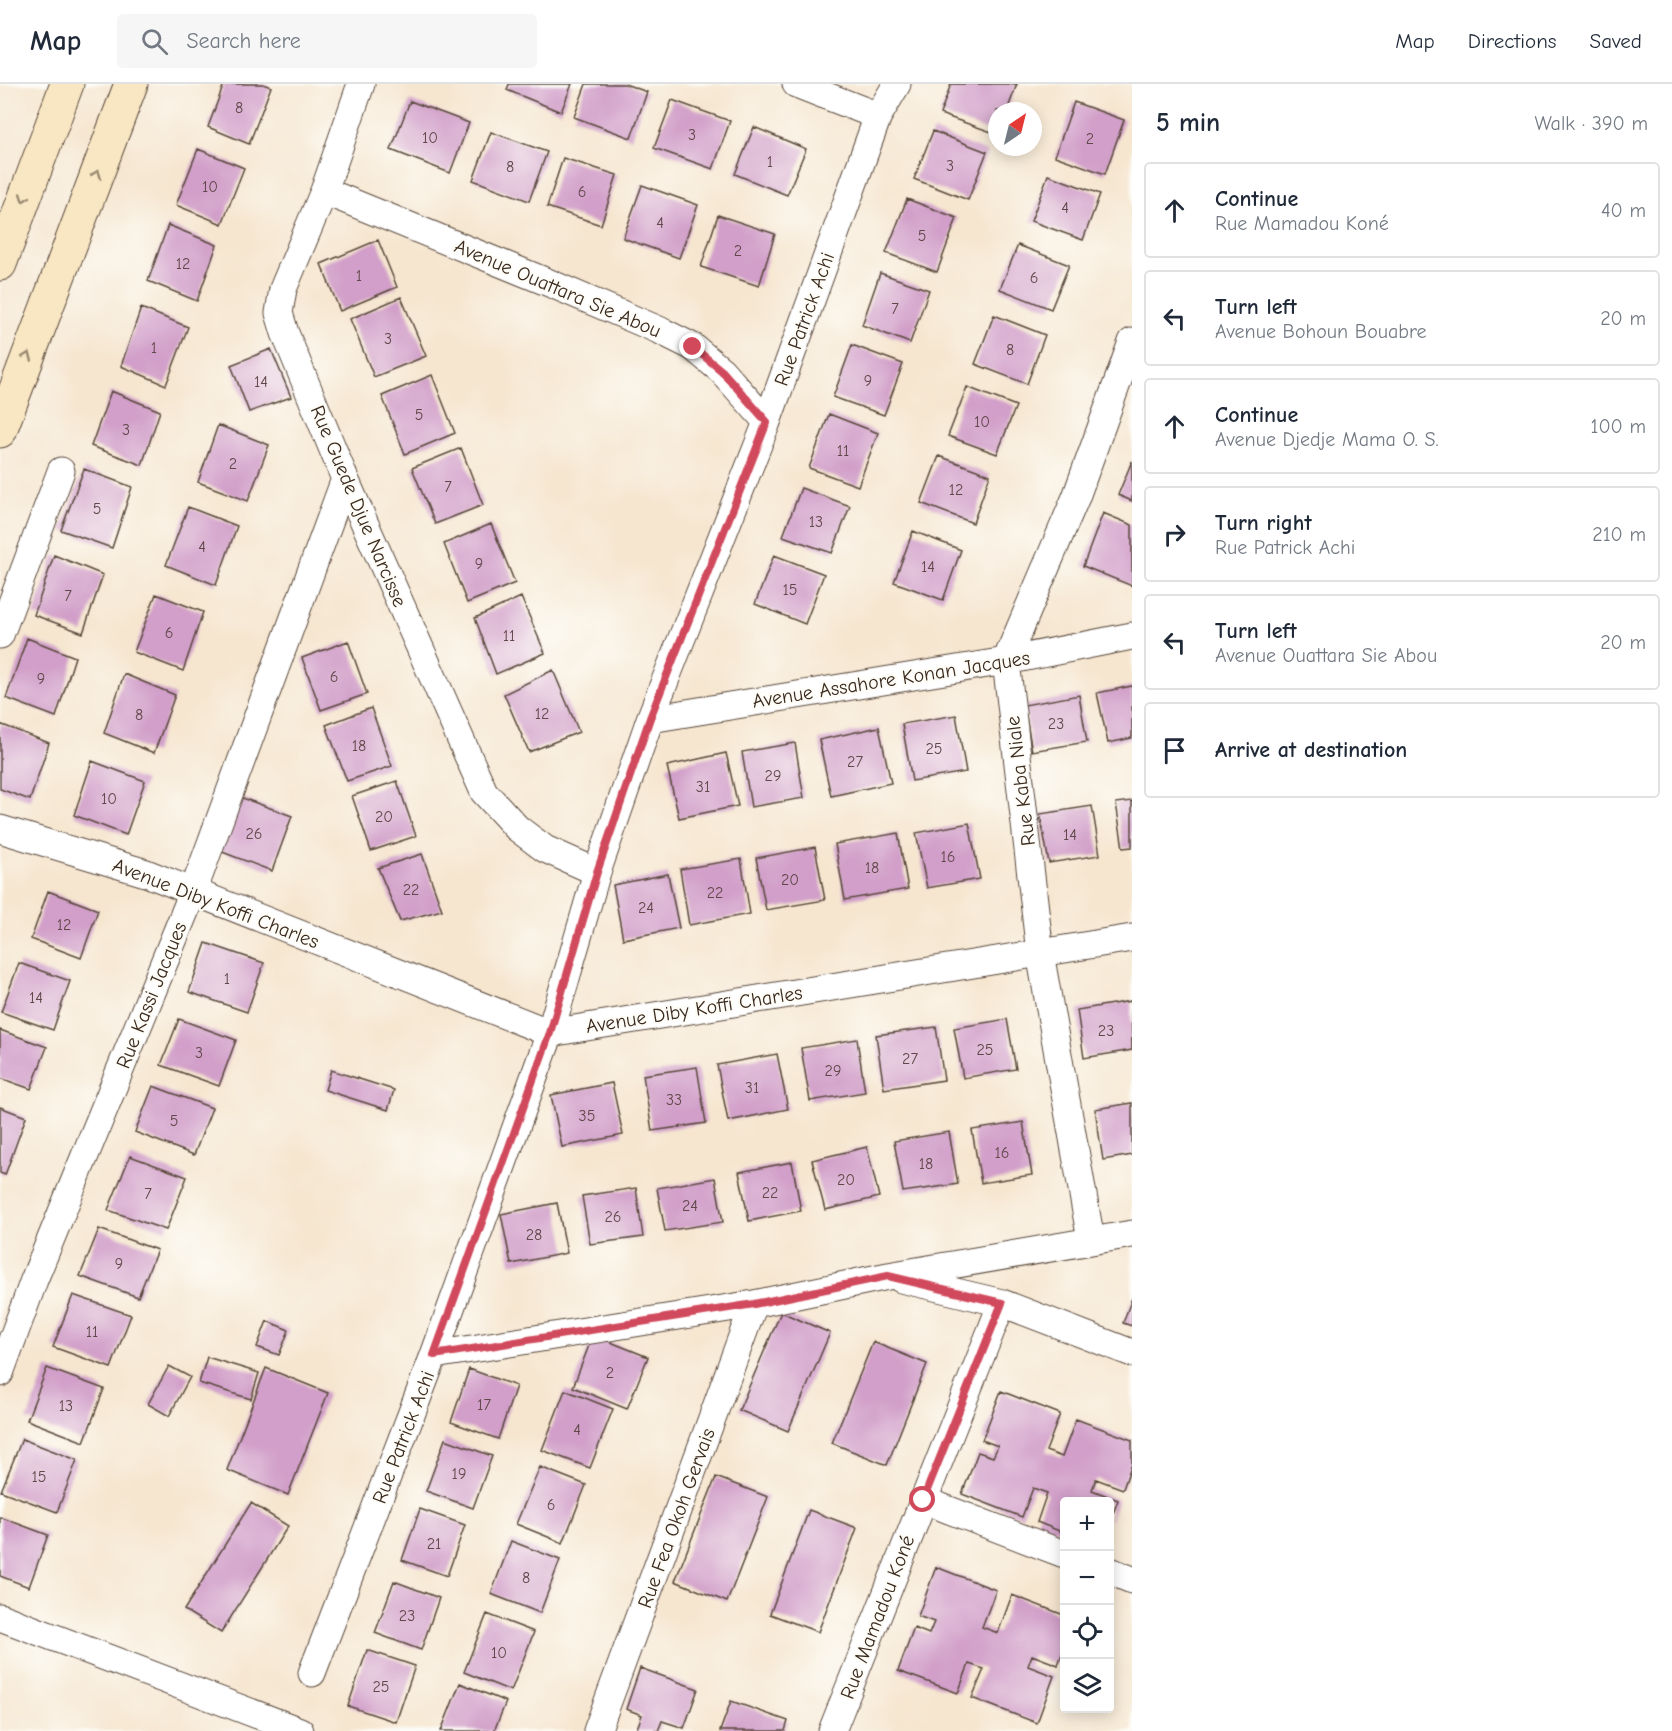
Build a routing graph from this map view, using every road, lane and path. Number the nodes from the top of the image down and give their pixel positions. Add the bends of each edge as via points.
1 (67, 84) edge
2 (131, 84) edge
3 (361, 84) edge
4 (796, 84) edge
5 (897, 84) edge
6 (878, 116) junction
7 (324, 191) junction
8 (0, 264) edge
9 (1132, 342) edge
10 (767, 422) junction
11 (0, 431) edge
12 (61, 471) dead end
13 (345, 479) junction
14 (0, 635) edge
15 (1132, 636) edge
16 (1006, 661) junction
17 (650, 718) junction
18 (0, 829) edge
19 (597, 872) junction
20 (193, 892) junction
21 (1132, 938) edge
22 (1040, 953) junction
23 (550, 1033) junction
24 (1132, 1234) edge
25 (1091, 1240) junction
26 (888, 1276) junction
27 (1002, 1303) junction
28 (754, 1304) junction
29 (1132, 1353) edge
30 (434, 1355) junction
31 (0, 1373) edge
32 (923, 1500) junction
33 (1060, 1552) edge
34 (1114, 1573) edge
35 (1132, 1580) edge
36 (0, 1617) edge
37 (312, 1673) dead end
38 (300, 1731) edge
39 (597, 1731) edge
40 (832, 1731) edge

1 -> 8 street
11 -> 2 street
3 - 7 street, Rue Guede Djue Narcisse
4 - 6 street
5 - 6 street, Rue Patrick Achi
6 - 10 street, Rue Patrick Achi
7 - 10 street, Avenue Ouattara Sie Abou via 693,347 722,371
7 - 13 street, Rue Guede Djue Narcisse via 283,289 279,313
9 - 16 street, Rue Kaba Niale via 1076,498
10 - 17 street, Rue Patrick Achi
12 - 14 street
13 - 19 street, Rue Guede Djue Narcisse via 484,792 517,828 545,849
13 - 20 street, Rue Kassi Jacques
15 - 16 street, Avenue Assahore Konan Jacques
16 - 17 street, Avenue Assahore Konan Jacques
16 - 22 street, Rue Kaba Niale
17 - 19 street, Rue Patrick Achi
18 - 20 street, Avenue Diby Koffi Charles via 146,873
19 - 23 street, Rue Patrick Achi
20 - 23 street, Avenue Diby Koffi Charles
20 - 31 street, Rue Kassi Jacques via 34,1280
21 - 22 street, Avenue Diby Koffi Charles
22 - 23 street, Avenue Diby Koffi Charles
22 - 25 street, Rue Kaba Niale
23 - 30 street, Rue Patrick Achi
24 - 25 street
25 - 26 street
26 - 27 street
26 - 28 street
27 - 29 street
27 - 32 street, Rue Mamadou Koné
28 - 30 street
28 - 39 street, Rue Fea Okoh Gervais
30 - 37 street, Rue Patrick Achi
32 - 33 street
32 - 40 street, Rue Mamadou Koné
34 - 35 street
36 - 38 street

